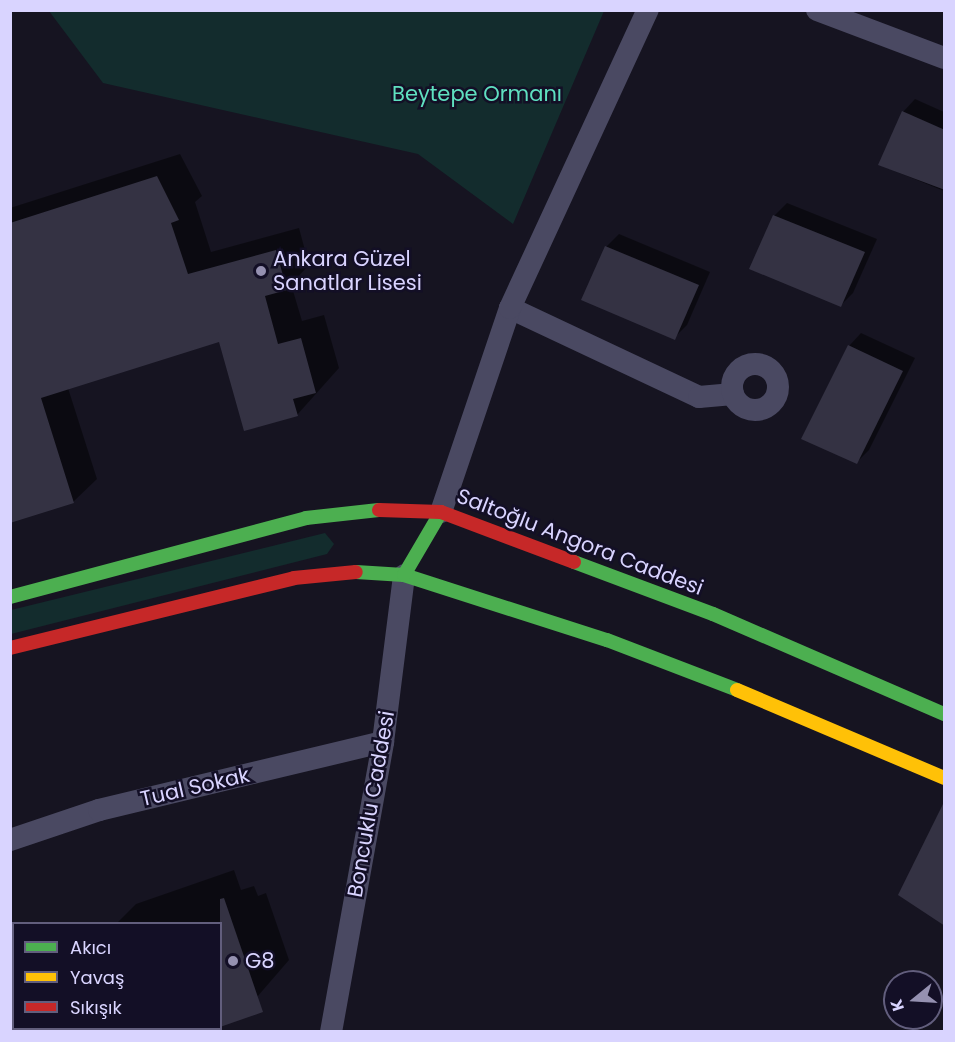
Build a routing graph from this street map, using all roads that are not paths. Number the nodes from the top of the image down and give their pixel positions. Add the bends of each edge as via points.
1 (648, 10) edge
2 (817, 10) edge
3 (945, 58) edge
4 (510, 308) junction
5 (734, 394) dead end
6 (441, 512) junction
7 (404, 575) junction
8 (10, 597) edge
9 (10, 648) edge
10 (945, 714) edge
11 (383, 742) junction
12 (945, 778) edge
13 (10, 840) edge
14 (331, 1032) edge

1 - 4 street
2 - 3 street
4 - 5 street via 699,397
4 - 6 street
6 - 7 street
6 - 8 street, Saltoğlu Angora Caddesi via 401,508 306,518
6 - 10 street, Saltoğlu Angora Caddesi via 713,614
7 - 9 street via 348,572 294,578
7 - 11 street, Boncuklu Caddesi
7 - 12 street via 607,640 815,720
11 - 13 street, Tual Sokak via 99,810
11 - 14 street, Boncuklu Caddesi

